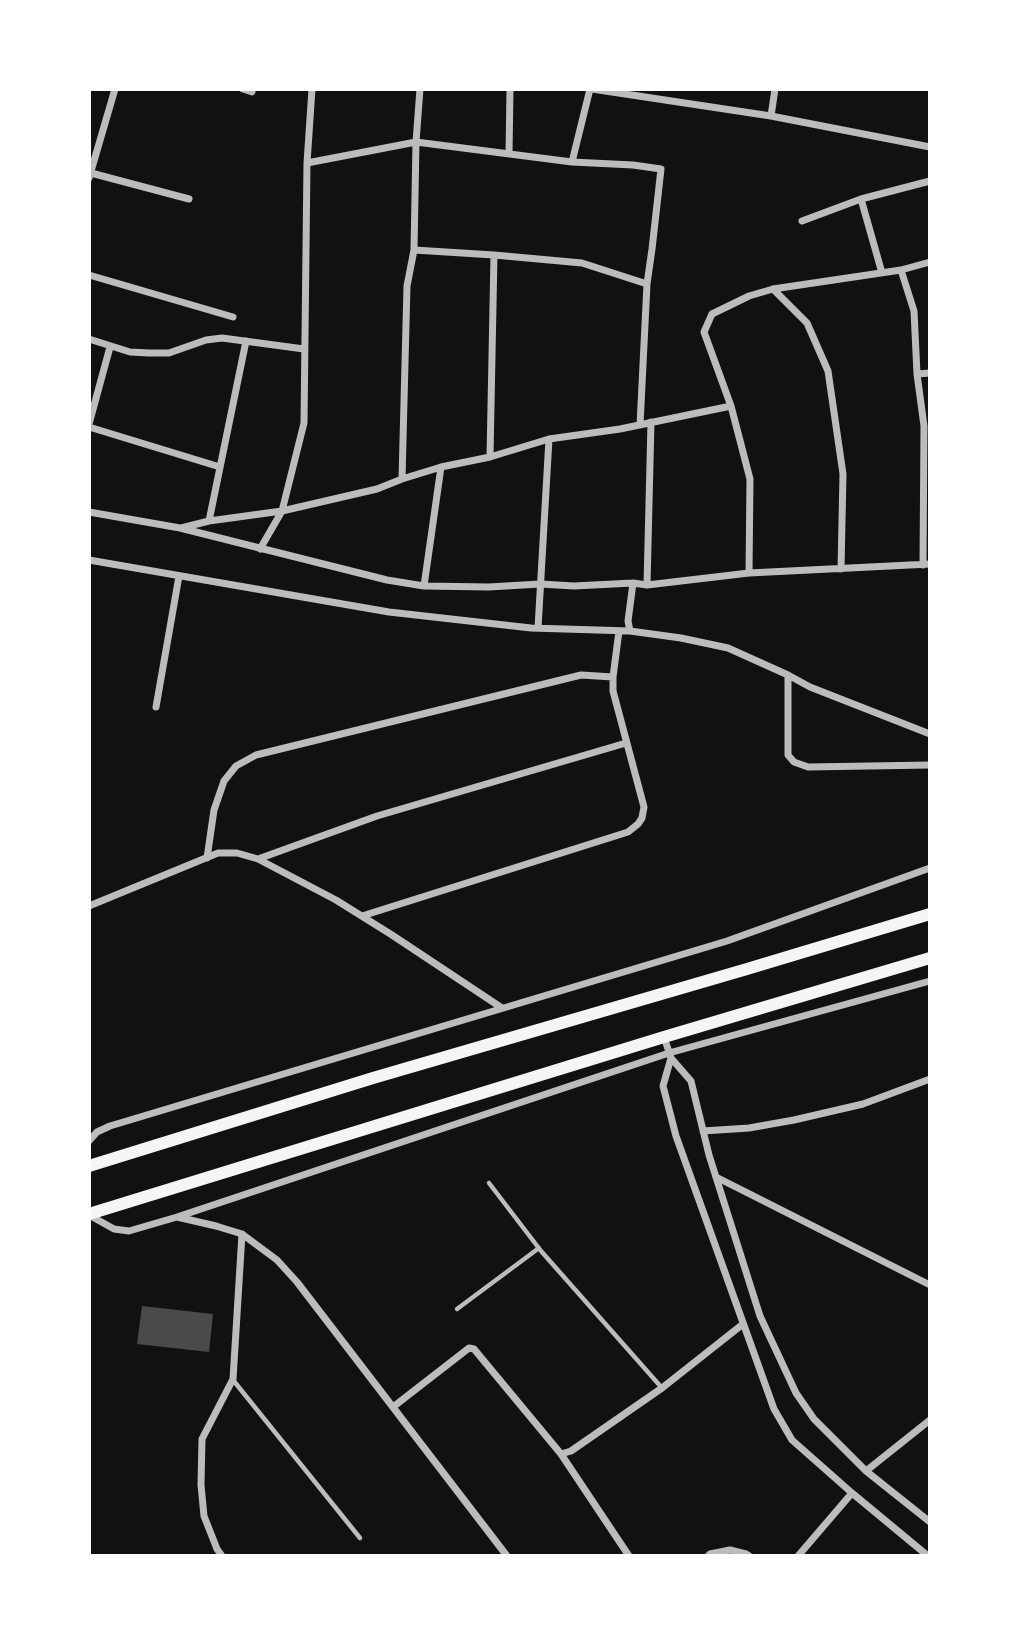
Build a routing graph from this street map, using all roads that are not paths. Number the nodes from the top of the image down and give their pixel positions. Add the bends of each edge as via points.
1 (115, 89) edge
2 (313, 89) edge
3 (420, 89) edge
4 (510, 89) edge
5 (591, 89) edge
6 (775, 89) edge
7 (771, 116) junction
8 (416, 142) junction
9 (930, 147) edge
10 (509, 154) junction
11 (572, 162) junction
12 (307, 163) junction
13 (90, 176) edge
14 (930, 181) edge
15 (861, 198) junction
16 (189, 200) dead end
17 (802, 221) dead end
18 (414, 250) junction
19 (494, 254) junction
20 (930, 262) edge
21 (901, 270) junction
22 (882, 273) junction
23 (89, 275) edge
24 (647, 284) junction
25 (773, 289) junction
26 (233, 317) dead end
27 (89, 339) edge
28 (246, 341) junction
29 (110, 347) junction
30 (304, 349) junction
31 (930, 373) edge
32 (917, 374) junction
33 (731, 406) junction
34 (651, 422) junction
35 (640, 425) junction
36 (89, 426) edge
37 (550, 439) junction
38 (490, 457) junction
39 (927, 461) edge
40 (220, 467) junction
41 (441, 467) junction
42 (402, 479) junction
43 (282, 511) junction
44 (89, 512) edge
45 (209, 521) junction
46 (180, 528) junction
47 (260, 549) junction
48 (89, 560) edge
49 (926, 565) edge
50 (841, 569) junction
51 (749, 573) junction
52 (179, 576) junction
53 (633, 583) junction
54 (540, 584) junction
55 (647, 585) junction
56 (424, 586) junction
57 (538, 628) junction
58 (619, 631) junction
59 (630, 631) junction
60 (788, 675) junction
61 (613, 677) junction
62 (156, 707) dead end
63 (930, 734) edge
64 (626, 743) junction
65 (930, 765) edge
66 (207, 858) junction
67 (258, 859) junction
68 (930, 868) edge
69 (89, 906) edge
70 (930, 914) edge
71 (362, 916) junction
72 (930, 958) edge
73 (930, 981) edge
74 (502, 1008) junction
75 (664, 1037) junction
76 (670, 1055) junction
77 (930, 1079) edge
78 (703, 1131) junction
79 (89, 1141) edge
80 (89, 1166) edge
81 (716, 1177) junction
82 (489, 1183) dead end
83 (89, 1214) edge
84 (177, 1217) junction
85 (242, 1234) junction
86 (539, 1248) junction
87 (930, 1285) edge
88 (457, 1309) dead end
89 (743, 1324) junction
90 (233, 1379) junction
91 (662, 1388) junction
92 (393, 1407) junction
93 (930, 1420) edge
94 (561, 1454) junction
95 (866, 1471) junction
96 (852, 1493) junction
97 (930, 1522) edge
98 (360, 1538) dead end
99 (222, 1556) edge
100 (507, 1556) edge
101 (629, 1556) edge
102 (708, 1556) edge
103 (749, 1556) edge
104 (798, 1556) edge
105 (928, 1556) edge

1 - 13 street
2 - 12 street
3 - 8 street
4 - 10 street
5 - 7 street
5 - 11 street
6 - 7 street
7 - 9 street
8 - 10 street
8 - 12 street
8 - 18 street
10 - 11 street
11 - 24 street via 661,169
12 - 30 street
13 - 16 street
14 - 15 street
15 - 17 street
15 - 22 street
18 - 19 street
18 - 42 street via 407,286
19 - 24 street via 582,263
19 - 38 street
20 - 21 street
21 - 22 street
21 - 32 street via 914,311
22 - 25 street
23 - 26 street
24 - 35 street
25 - 33 street via 712,314 705,332
25 - 50 street via 807,323 828,371 843,474
27 - 29 street
28 - 29 street via 214,339 149,354
28 - 30 street
28 - 40 street
29 - 36 street
30 - 43 street via 304,423
31 - 32 street
32 - 39 street
33 - 34 street
33 - 51 street via 750,479
34 - 35 street
34 - 55 street
35 - 37 street
36 - 40 street
37 - 38 street
37 - 54 street
38 - 41 street
39 - 49 street
40 - 45 street
41 - 42 street
41 - 56 street
42 - 43 street
43 - 45 street
43 - 47 street
44 - 46 street
45 - 46 street
46 - 47 street
47 - 56 street
48 - 52 street
49 - 50 street
50 - 51 street
51 - 55 street
52 - 57 street via 389,612
52 - 62 street
53 - 54 street
53 - 55 street
53 - 59 street
54 - 56 street
54 - 57 street
57 - 58 street
58 - 59 street
58 - 61 street
59 - 60 street via 728,648
60 - 63 street
60 - 65 street via 788,755 794,762 808,767
61 - 64 street
61 - 66 street via 582,675 256,755 236,766 224,781 214,810
64 - 67 street via 377,816
64 - 71 street via 644,807 642,818 628,832
66 - 67 street via 237,853
66 - 69 street
67 - 71 street
68 - 74 street via 727,941
70 - 80 main road
71 - 74 street
72 - 75 main road
73 - 76 street
74 - 79 street via 110,1126
75 - 76 street
75 - 83 main road
76 - 78 street via 691,1081
76 - 84 street
76 - 89 street via 663,1086 676,1136
77 - 78 street via 863,1104 794,1120
78 - 81 street
81 - 87 street
81 - 95 street via 760,1316 796,1393 814,1419
82 - 86 lane
83 - 84 street via 114,1229 129,1231
84 - 85 street
85 - 90 street
85 - 92 street via 297,1282
86 - 88 lane
86 - 91 lane
89 - 91 street
89 - 96 street via 774,1409 792,1440
90 - 98 lane
90 - 99 street via 202,1439 204,1516
91 - 94 street
92 - 94 street via 469,1348 474,1349
92 - 100 street
93 - 95 street
94 - 101 street
95 - 97 street
96 - 104 street
96 - 105 street
102 - 103 street via 730,1550

